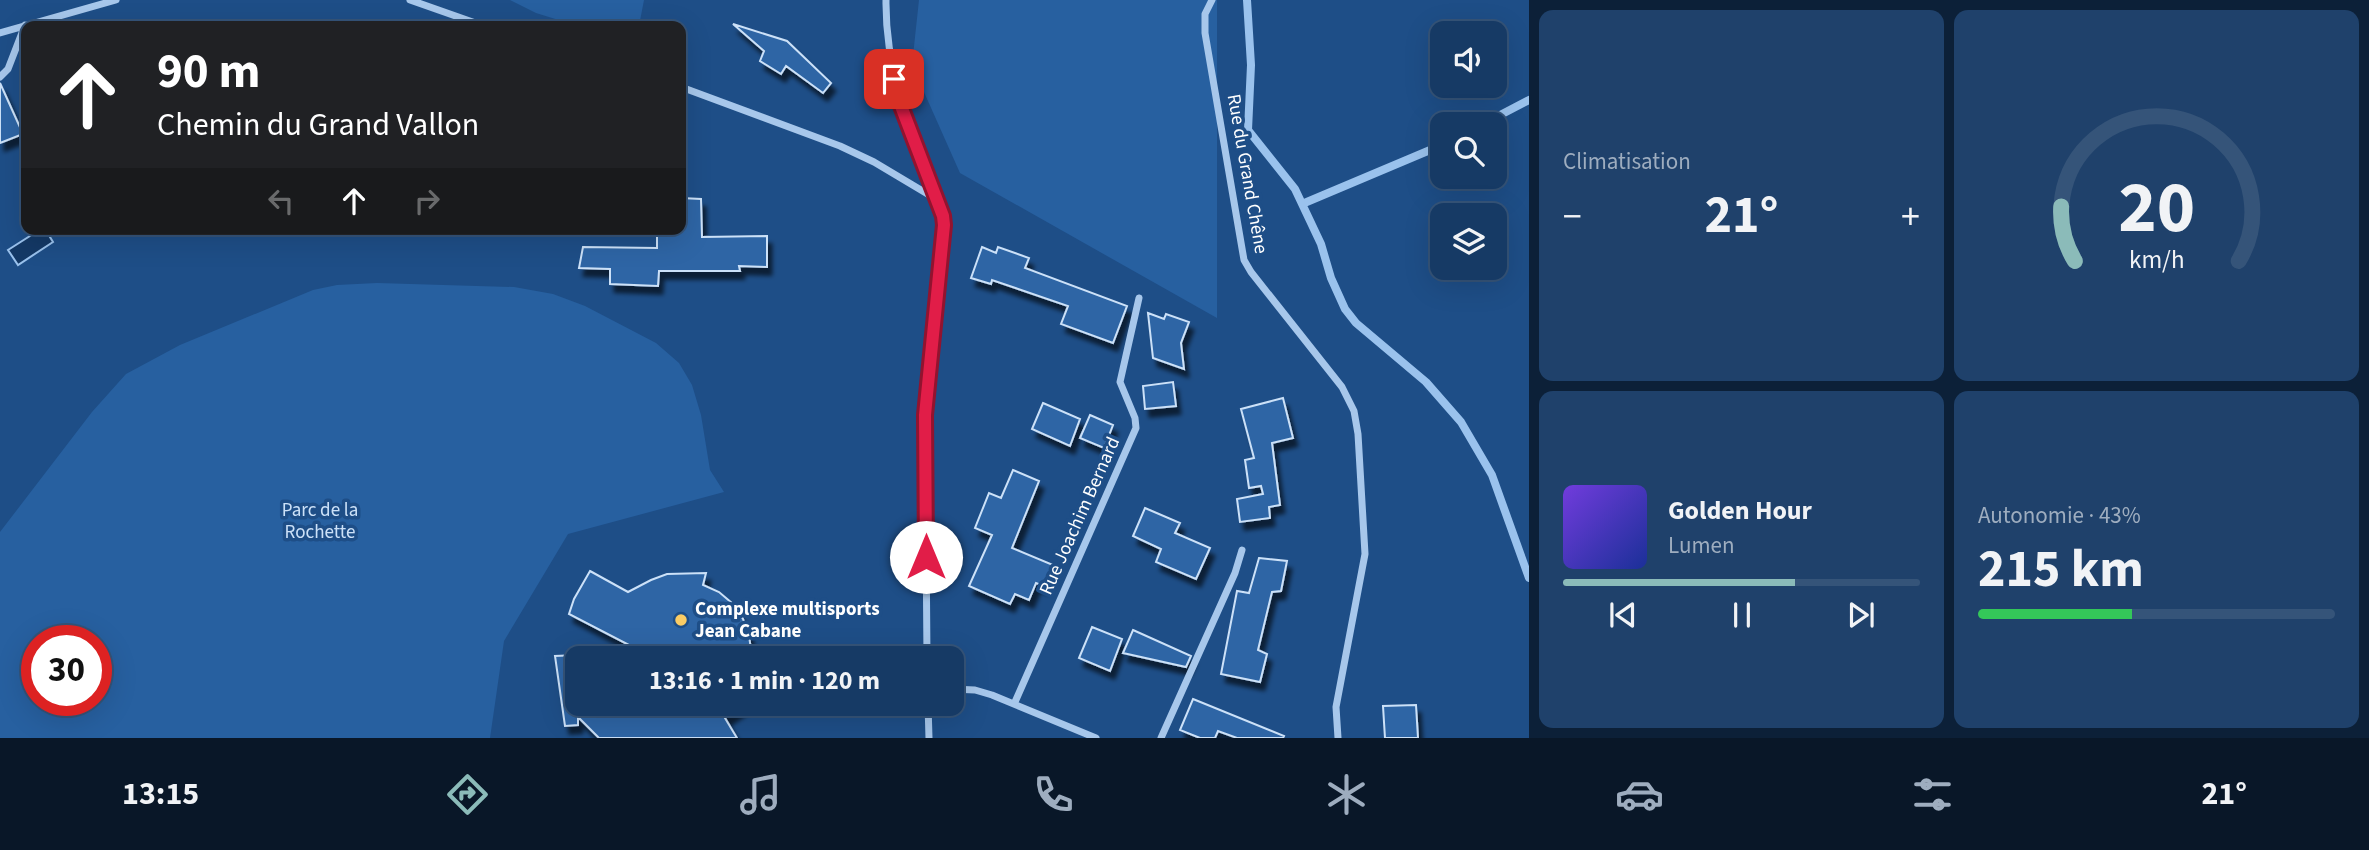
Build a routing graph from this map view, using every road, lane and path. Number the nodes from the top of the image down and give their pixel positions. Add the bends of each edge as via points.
1 (116, 0) edge
2 (410, 0) edge
3 (886, 0) edge
4 (1212, 0) edge
5 (40, 21) edge
6 (470, 21) edge
7 (21, 26) edge
8 (0, 33) edge
9 (21, 35) edge
10 (0, 78) edge
11 (686, 89) edge
12 (937, 199) junction
13 (1139, 298) dead end
14 (1242, 550) dead end
15 (928, 646) edge
16 (964, 690) edge
17 (1015, 702) junction
18 (928, 716) edge
19 (929, 738) edge
20 (1096, 738) edge
21 (1161, 738) edge
22 (1338, 738) edge

1 - 5 street
2 - 6 street
3 - 12 street via 889,58 901,106
4 - 22 street, Rue du Grand Chêne via 1205,14 1205,33 1244,260 1342,387 1354,411 1358,434 1365,554 1336,707
7 - 8 street
9 - 10 street
11 - 12 street via 840,146
12 - 15 street via 945,233 925,415
13 - 17 street, Rue Joachim Bernard via 1120,382 1136,428
14 - 21 street
16 - 17 street
17 - 20 street
18 - 19 street

